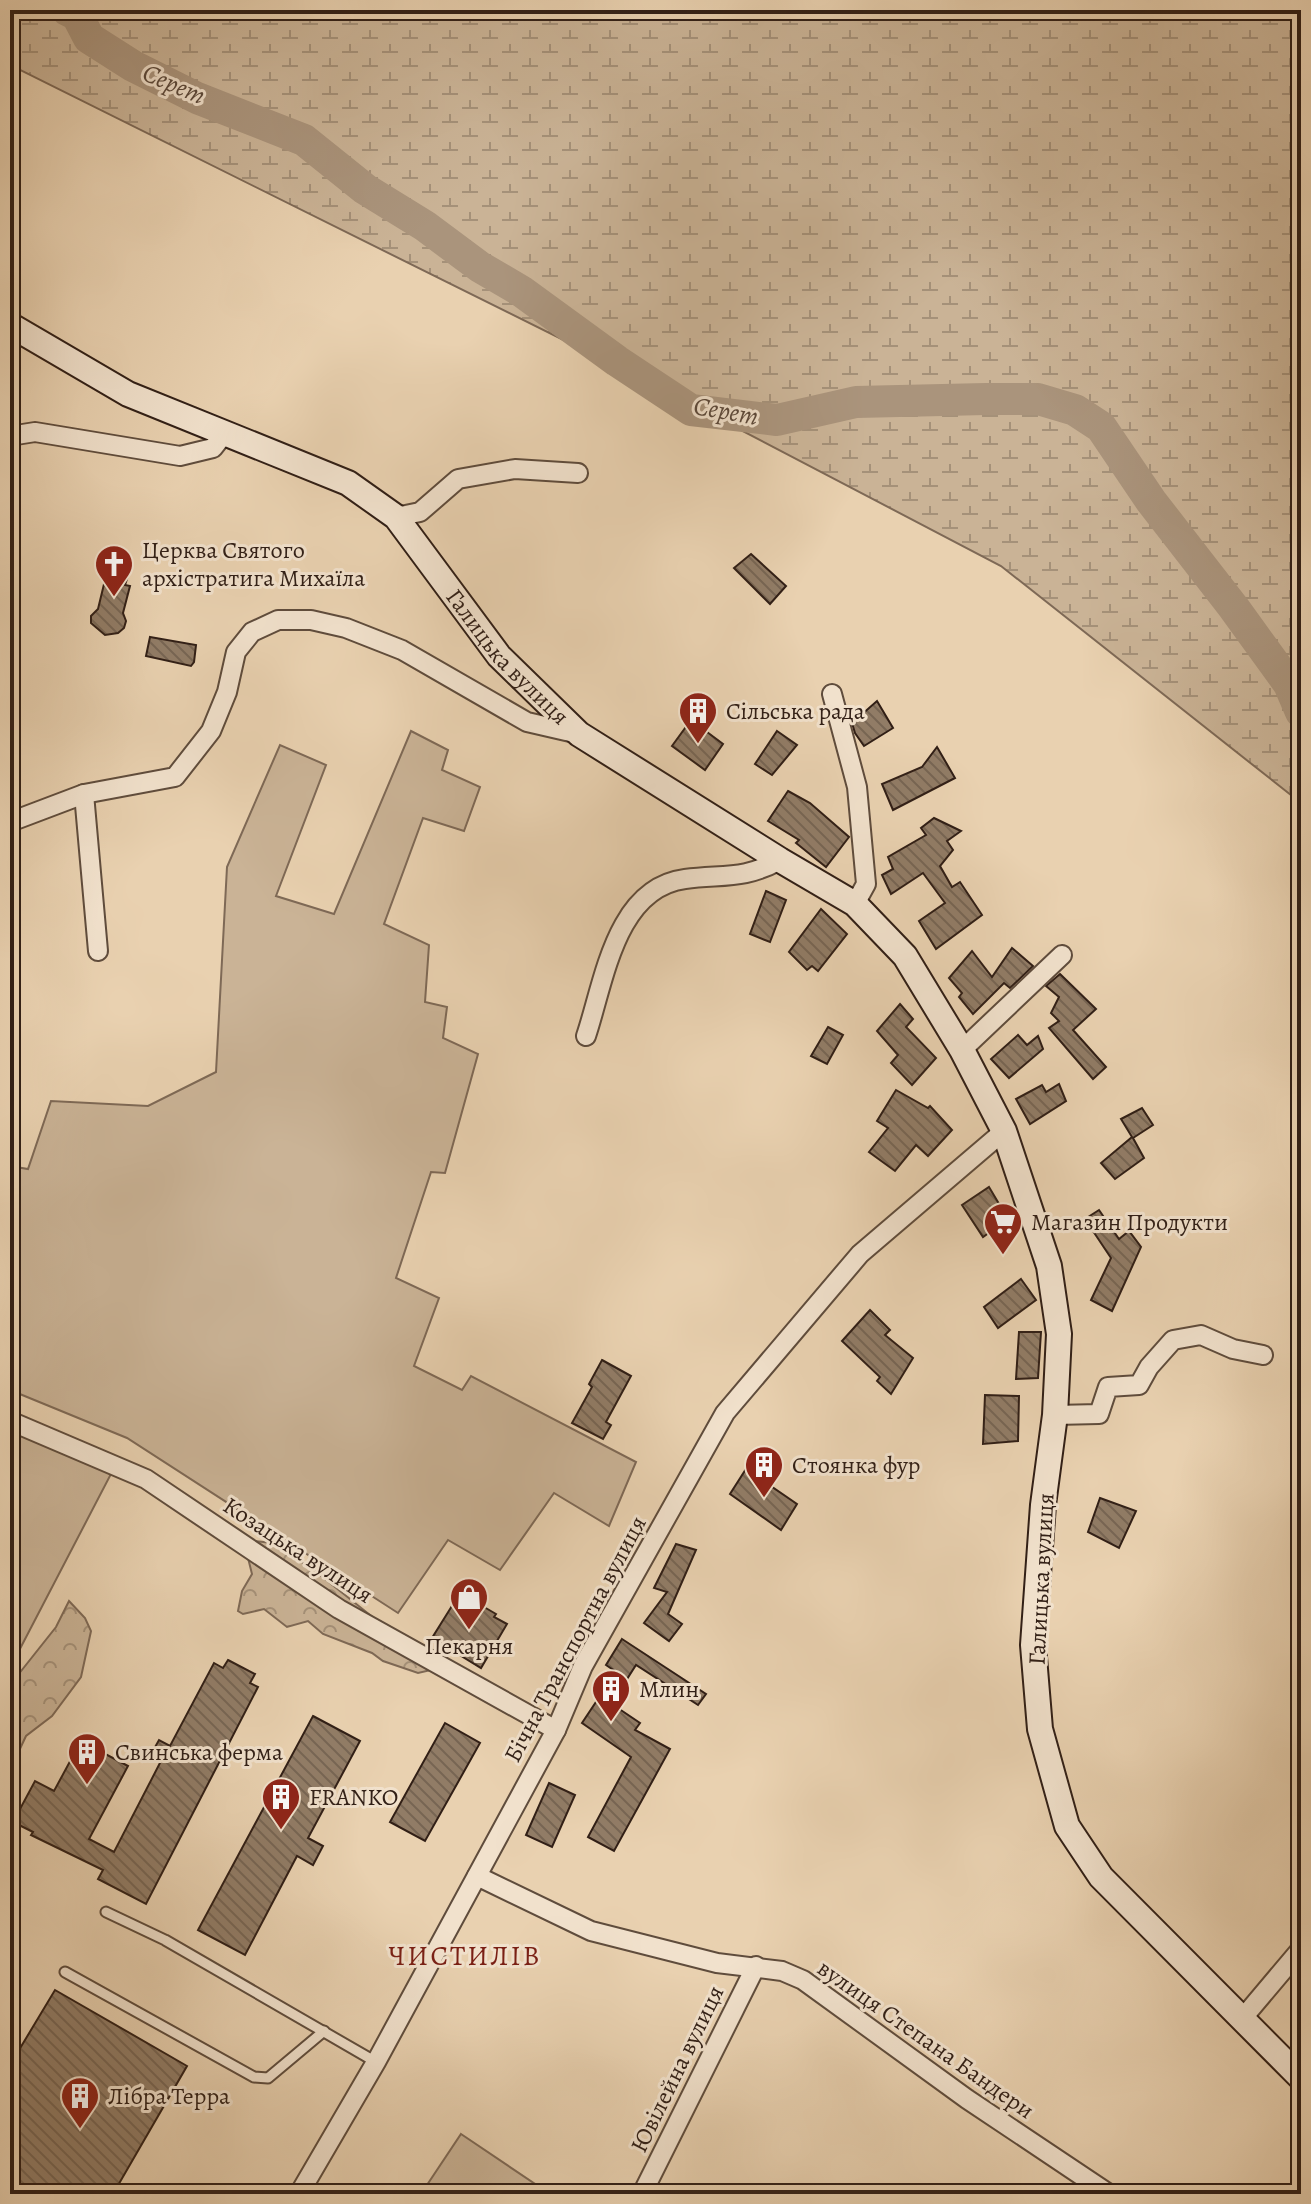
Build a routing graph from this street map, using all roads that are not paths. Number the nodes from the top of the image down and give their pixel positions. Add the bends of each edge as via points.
1 (10, 325) edge
2 (224, 434) junction
3 (10, 436) edge
4 (578, 473) dead end
5 (396, 517) junction
6 (832, 694) dead end
7 (579, 734) junction
8 (84, 794) junction
9 (10, 822) edge
10 (780, 860) junction
11 (855, 904) junction
12 (98, 951) dead end
13 (1062, 955) dead end
14 (586, 1036) dead end
15 (962, 1050) junction
16 (1004, 1131) junction
17 (1263, 1355) dead end
18 (1055, 1415) junction
19 (10, 1421) edge
20 (556, 1730) junction
21 (477, 1876) junction
22 (106, 1912) dead end
23 (1301, 1949) edge
24 (756, 1966) junction
25 (65, 1972) dead end
26 (1242, 2019) junction
27 (324, 2031) junction
28 (376, 2062) junction
29 (1301, 2078) edge
30 (299, 2194) edge
31 (642, 2194) edge
32 (1109, 2194) edge

1 - 2 main road, Галицька вулиця via 128,394
2 - 3 street via 213,448 180,456 35,432
2 - 5 main road, Галицька вулиця via 348,483
4 - 5 street via 515,469 458,479 420,512
5 - 7 main road, Галицька вулиця via 499,656
6 - 11 street via 857,787 866,884
7 - 8 street via 527,722 402,650 346,628 278,620 252,632 236,652 211,731 175,777
7 - 10 main road, Галицька вулиця
8 - 9 street
8 - 12 street
10 - 11 main road, Галицька вулиця
10 - 14 street via 757,872 684,879 644,900 617,936
11 - 15 main road, Галицька вулиця via 905,956
13 - 15 street
15 - 16 main road, Галицька вулиця
16 - 18 main road, Галицька вулиця via 1049,1266 1059,1334
16 - 20 street, Бічна Транспортна вулиця via 860,1254 725,1413 583,1666
17 - 18 street via 1201,1335 1173,1340 1139,1385 1108,1387 1099,1414
18 - 26 main road, Галицька вулиця via 1033,1645 1040,1729 1067,1826 1101,1877
19 - 20 street, Козацька вулиця via 146,1479 339,1609
20 - 21 street, Бічна Транспортна вулиця
21 - 24 street, вулиця Степана Бандери via 591,1931 717,1963
21 - 28 street, Бічна Транспортна вулиця
22 - 27 lane
23 - 26 street
24 - 31 street, Ювілейна вулиця
24 - 32 street, вулиця Степана Бандери via 803,1980
25 - 27 lane via 254,2077 268,2078
26 - 29 main road, Галицька вулиця
27 - 28 lane
28 - 30 street, Бічна Транспортна вулиця

